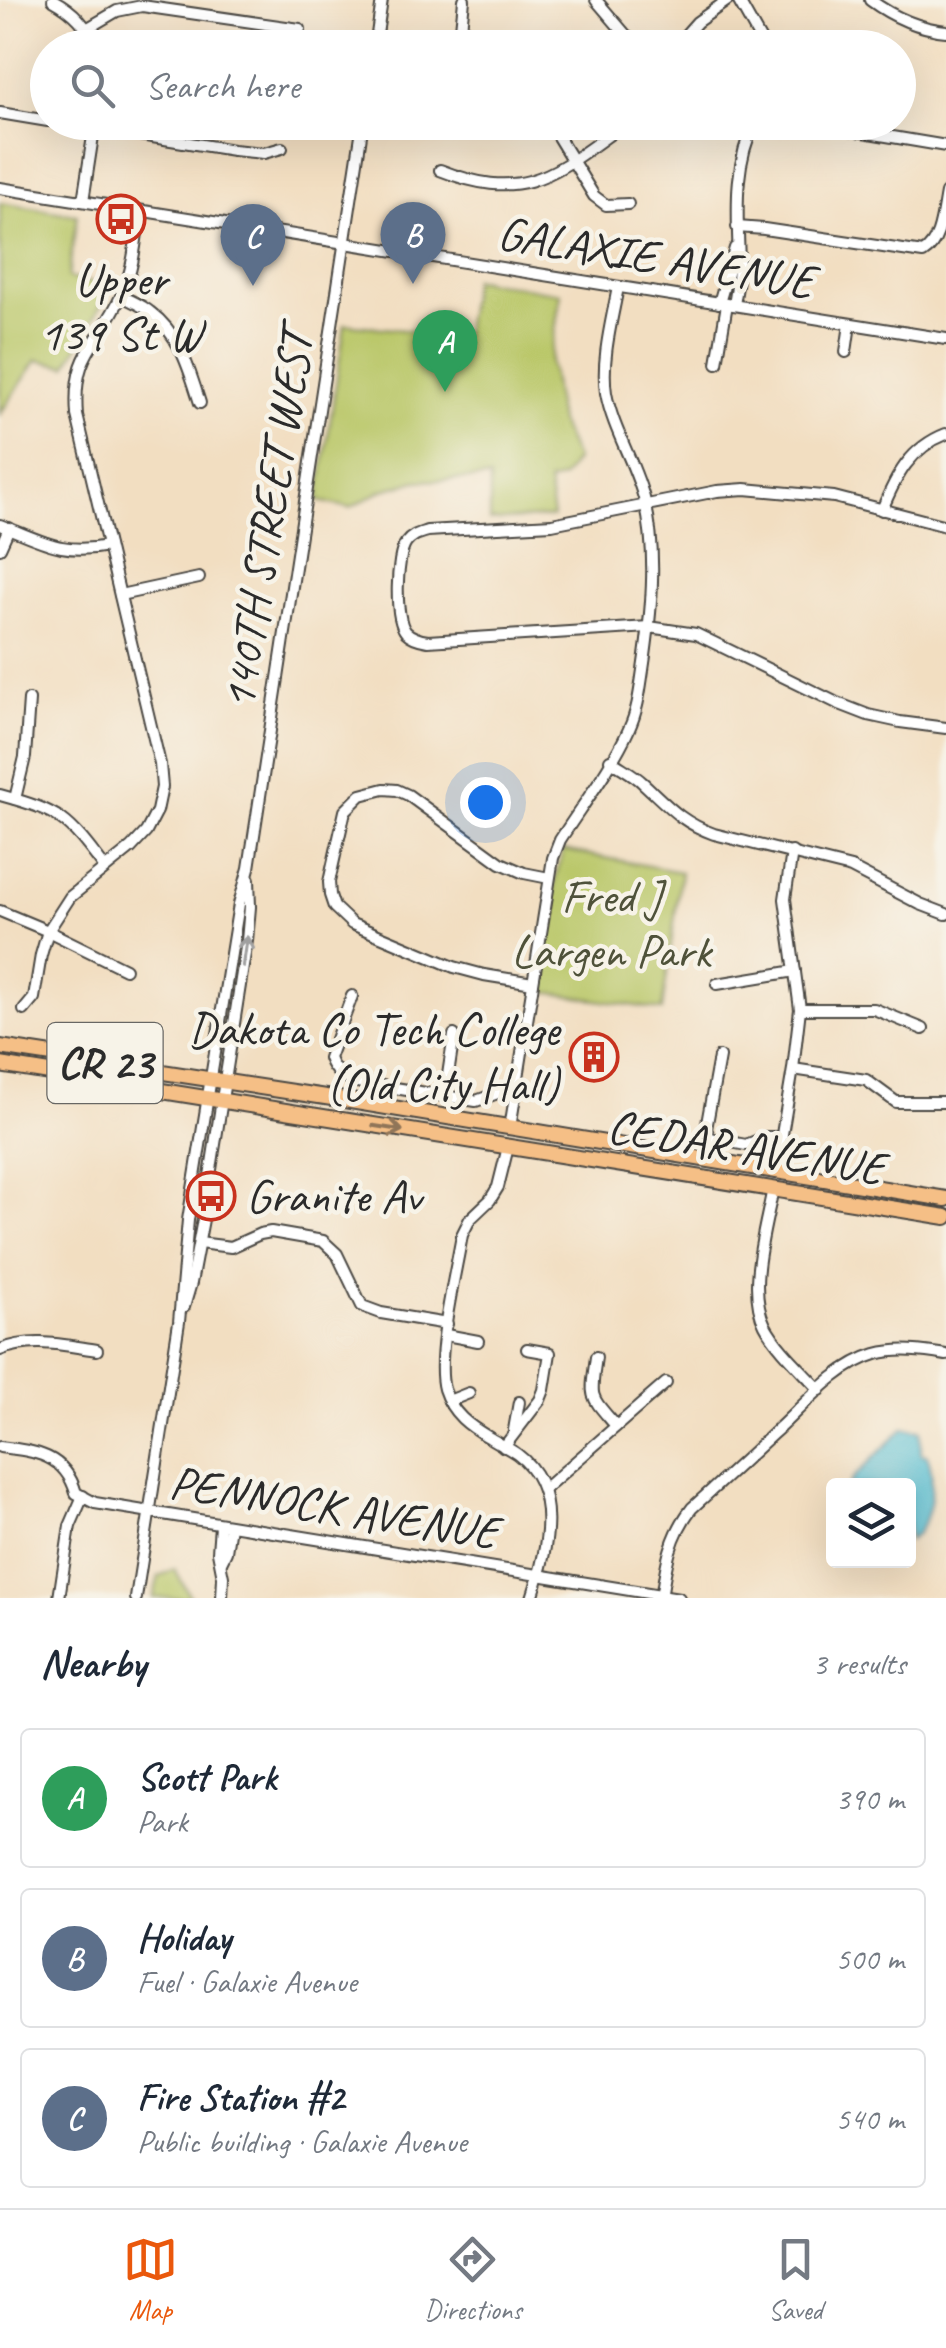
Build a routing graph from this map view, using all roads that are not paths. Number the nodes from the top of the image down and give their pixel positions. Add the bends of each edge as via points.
1 (52, 0) edge
2 (382, 0) edge
3 (464, 0) edge
4 (596, 0) edge
5 (728, 0) edge
6 (738, 0) edge
7 (870, 0) edge
8 (88, 28) joint
9 (300, 29) dead end
10 (378, 30) edge
11 (461, 30) edge
12 (621, 30) edge
13 (689, 30) edge
14 (755, 30) edge
15 (946, 32) edge
16 (0, 113) edge
17 (30, 118) edge
18 (93, 140) edge
19 (178, 140) edge
20 (360, 140) edge
21 (559, 140) edge
22 (600, 140) edge
23 (747, 140) edge
24 (910, 140) edge
25 (946, 146) edge
26 (282, 148) dead end
27 (571, 160) junction
28 (440, 170) dead end
29 (0, 188) edge
30 (946, 193) edge
31 (83, 201) junction
32 (628, 204) dead end
33 (140, 210) junction
34 (737, 227) junction
35 (345, 243) junction
36 (618, 287) junction
37 (122, 296) junction
38 (726, 304) junction
39 (850, 324) junction
40 (946, 339) edge
41 (846, 352) dead end
42 (717, 363) dead end
43 (200, 403) dead end
44 (946, 434) edge
45 (646, 506) junction
46 (882, 510) junction
47 (4, 526) edge
48 (946, 526) edge
49 (108, 546) junction
50 (0, 548) edge
51 (198, 578) dead end
52 (120, 595) junction
53 (650, 627) junction
54 (29, 700) dead end
55 (946, 728) edge
56 (610, 760) junction
57 (0, 794) edge
58 (16, 799) junction
59 (792, 852) junction
60 (105, 868) junction
61 (550, 878) junction
62 (0, 912) edge
63 (946, 914) edge
64 (48, 931) junction
65 (125, 969) dead end
66 (795, 972) junction
67 (533, 983) junction
68 (717, 984) dead end
69 (352, 996) dead end
70 (800, 1009) junction
71 (24, 1010) dead end
72 (923, 1029) dead end
73 (454, 1035) dead end
74 (0, 1047) edge
75 (719, 1057) dead end
76 (0, 1065) edge
77 (793, 1069) junction
78 (218, 1080) junction
79 (516, 1093) junction
80 (444, 1095) junction
81 (215, 1100) junction
82 (946, 1102) edge
83 (510, 1128) junction
84 (429, 1134) junction
85 (782, 1137) junction
86 (609, 1144) junction
87 (508, 1147) junction
88 (776, 1170) junction
89 (773, 1188) junction
90 (946, 1199) edge
91 (946, 1217) edge
92 (198, 1243) junction
93 (179, 1322) junction
94 (446, 1329) junction
95 (478, 1341) dead end
96 (527, 1349) dead end
97 (0, 1350) edge
98 (97, 1350) dead end
99 (946, 1354) edge
100 (596, 1357) dead end
101 (666, 1383) dead end
102 (820, 1390) junction
103 (469, 1393) dead end
104 (449, 1401) junction
105 (519, 1402) dead end
106 (616, 1426) junction
107 (512, 1436) junction
108 (0, 1447) edge
109 (504, 1447) junction
110 (543, 1490) junction
111 (83, 1496) junction
112 (149, 1513) junction
113 (225, 1525) junction
114 (540, 1576) junction
115 (661, 1597) edge
116 (59, 1598) edge
117 (136, 1598) edge
118 (222, 1598) edge
119 (532, 1598) edge
120 (679, 1598) edge

1 - 8 street
2 - 10 street
3 - 11 street
4 - 12 street
5 - 13 street
6 - 14 street
7 - 15 street via 911,24
8 - 9 street via 142,6
16 - 17 street
18 - 31 street
19 - 26 street via 264,153
20 - 35 street, 140TH STREET WEST
21 - 27 street
22 - 27 street
23 - 34 street
24 - 25 street
27 - 28 street via 515,186 466,181
27 - 32 street via 599,201
29 - 31 street, GALAXIE AVENUE
30 - 34 street via 935,240 923,252
31 - 33 street, GALAXIE AVENUE
33 - 35 street, GALAXIE AVENUE
33 - 37 street
34 - 38 street
35 - 36 street, GALAXIE AVENUE
35 - 78 street, 140TH STREET WEST via 249,868 247,941
36 - 38 street, GALAXIE AVENUE
36 - 45 street via 606,394
37 - 43 street via 172,334
37 - 49 street via 84,356 75,390
38 - 39 street, GALAXIE AVENUE
38 - 42 street
39 - 40 street, GALAXIE AVENUE
39 - 41 street
44 - 46 street via 910,456
45 - 46 street via 745,489 834,497
45 - 53 street
45 - 53 street via 552,524 414,535 400,555 399,610 406,632 428,641
46 - 48 street
47 - 49 street via 65,550
47 - 50 street
49 - 52 street
51 - 52 street
52 - 60 street via 162,786 146,832
53 - 55 street via 696,634 868,715
53 - 56 street via 637,710
54 - 58 street
56 - 59 street via 694,827
56 - 61 street via 560,840
57 - 58 street
58 - 60 street via 63,818
59 - 63 street via 851,868
59 - 66 street via 785,899
60 - 64 street via 70,897
61 - 67 street
61 - 67 street via 501,863 396,790 361,795 340,824 330,895 352,924 454,967
62 - 64 street
64 - 65 street
64 - 71 street via 34,998
66 - 68 street
66 - 70 street
67 - 79 street
69 - 80 street via 329,1058 332,1068 357,1082
70 - 72 street via 874,1009
70 - 77 street
73 - 80 street
74 - 78 highway, CEDAR AVENUE / CR 23
75 - 85 street via 710,1138 746,1145
76 - 81 highway, CEDAR AVENUE / CR 23
77 - 82 street via 866,1080 896,1102
77 - 85 street
78 - 81 street, 140TH STREET WEST
78 - 83 highway, CEDAR AVENUE / CR 23
79 - 80 street via 476,1101
79 - 83 street
81 -> 84 highway, CEDAR AVENUE / CR 23
81 - 92 street, 140TH STREET WEST
81 - 93 street, 140TH STREET WEST via 188,1220
83 - 84 highway via 493,1136
83 - 86 highway, CEDAR AVENUE / CR 23
84 - 87 highway, CEDAR AVENUE / CR 23
85 - 88 street
86 - 87 highway via 527,1141
86 - 88 highway, CEDAR AVENUE / CR 23
87 - 89 highway, CEDAR AVENUE / CR 23
87 - 94 street via 498,1187 462,1235
88 - 90 highway, CEDAR AVENUE / CR 23
89 - 91 highway, CEDAR AVENUE / CR 23
89 - 102 street via 758,1304 771,1336
92 - 93 street, 140TH STREET WEST
92 - 94 street via 226,1248 272,1232 323,1241 337,1254 362,1306
93 - 112 street, 140TH STREET WEST
94 - 95 street
94 - 104 street via 441,1370
96 - 107 street via 550,1353 544,1390
97 - 98 street via 34,1341
99 - 102 street via 875,1354
100 - 106 street via 591,1394
101 - 106 street
102 - 115 street via 682,1520
103 - 104 street
104 - 109 street via 462,1420
105 - 107 street
106 - 110 street
107 - 109 street
108 - 111 street via 51,1459
109 - 110 street via 530,1468
110 - 114 street via 548,1521
111 - 112 street, PENNOCK AVENUE
111 - 116 street via 70,1526
112 - 113 street, PENNOCK AVENUE
112 - 117 street, 140TH STREET WEST
113 - 114 street, PENNOCK AVENUE
113 - 118 street via 218,1552
114 - 115 street, PENNOCK AVENUE
114 - 119 street
115 - 120 street, PENNOCK AVENUE

